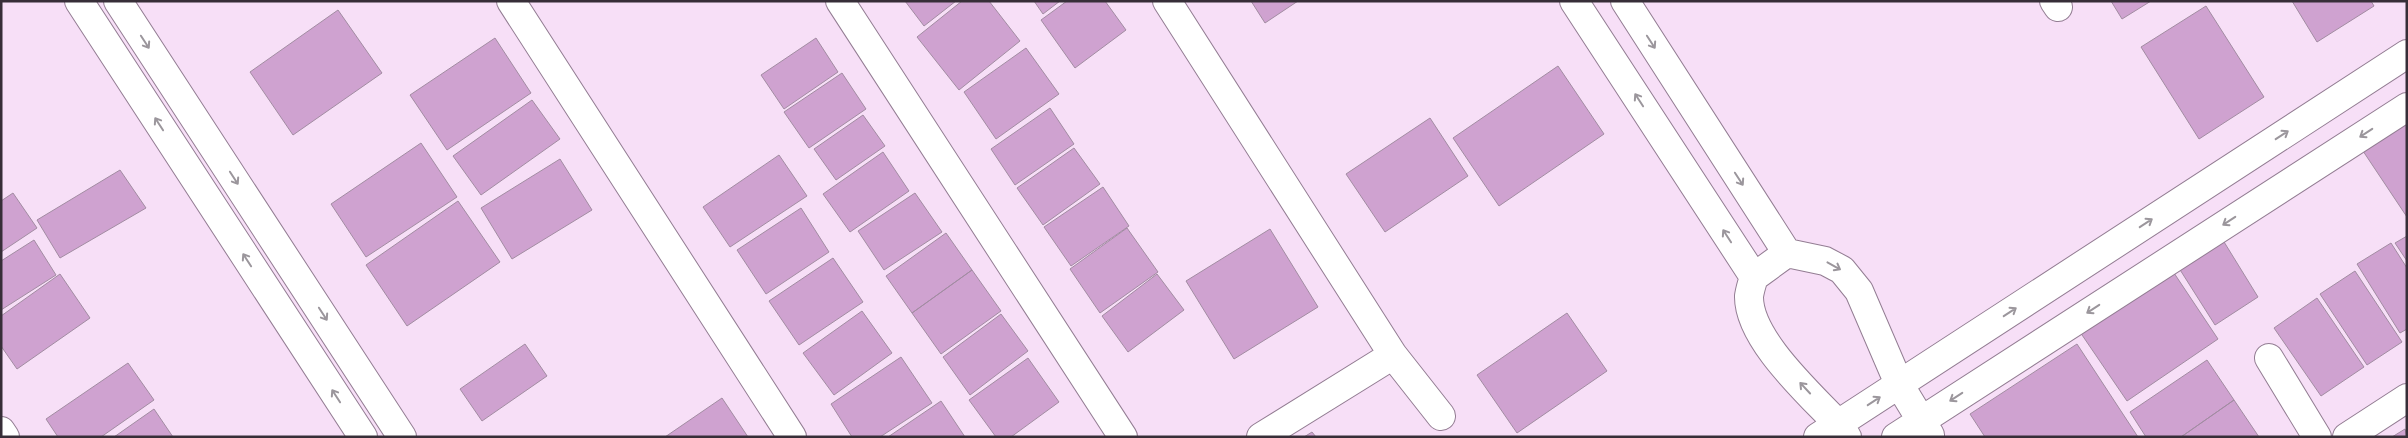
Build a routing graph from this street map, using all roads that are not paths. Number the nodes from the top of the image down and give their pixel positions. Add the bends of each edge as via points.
1 (79, 1) edge
2 (118, 1) edge
3 (511, 1) edge
4 (840, 1) edge
5 (1166, 1) edge
6 (1574, 1) edge
7 (1625, 1) edge
8 (2407, 54) edge
9 (2407, 107) edge
10 (1787, 253) junction
11 (1754, 277) junction
12 (1393, 355) junction
13 (2269, 358) dead end
14 (1898, 384) junction
15 (2407, 398) edge
16 (1441, 416) dead end
17 (1926, 429) edge
18 (1, 430) edge
19 (1834, 432) edge
20 (5, 437) edge
21 (363, 437) edge
22 (402, 437) edge
23 (792, 437) edge
24 (1122, 437) edge
25 (1261, 437) edge
26 (1896, 437) edge
27 (2317, 437) edge
28 (2347, 437) edge

21 -> 1 street
2 -> 22 street
3 - 23 street
4 - 24 street
5 - 12 street
11 -> 6 street
7 -> 10 street
14 -> 8 street
9 -> 17 street
10 - 11 street
10 -> 14 street via 1825,261 1842,270 1860,291
19 -> 11 street via 1770,351 1757,327 1749,297
12 - 16 street
12 - 25 street
13 - 27 street
14 - 17 street
19 -> 14 street
15 - 28 street
17 - 26 street
18 - 20 street

